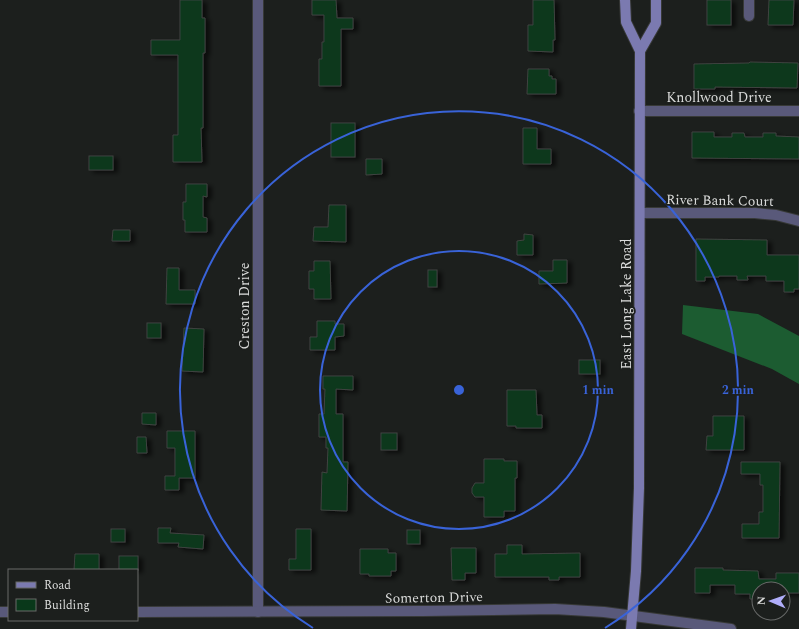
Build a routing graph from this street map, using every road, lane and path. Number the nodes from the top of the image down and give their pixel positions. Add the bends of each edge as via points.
1 (258, 0) edge
2 (625, 0) edge
3 (656, 0) edge
4 (749, 0) edge
5 (749, 16) dead end
6 (640, 51) junction
7 (639, 111) junction
8 (799, 111) edge
9 (640, 213) junction
10 (799, 221) edge
11 (138, 612) edge
12 (258, 612) junction
13 (632, 616) junction
14 (631, 629) edge
15 (731, 629) edge

1 - 12 street, Creston Drive
2 - 6 main road, East Long Lake Road via 626,22
3 - 6 main road, East Long Lake Road via 656,23
4 - 5 street
6 - 7 main road, East Long Lake Road
7 - 8 street, Knollwood Drive
7 - 9 main road, East Long Lake Road
9 - 10 street, River Bank Court via 755,213
9 - 13 main road, East Long Lake Road via 639,488
11 - 12 street, Somerton Drive
12 - 13 street, Somerton Drive via 555,609
13 - 14 main road, East Long Lake Road
13 - 15 street, Somerton Drive

